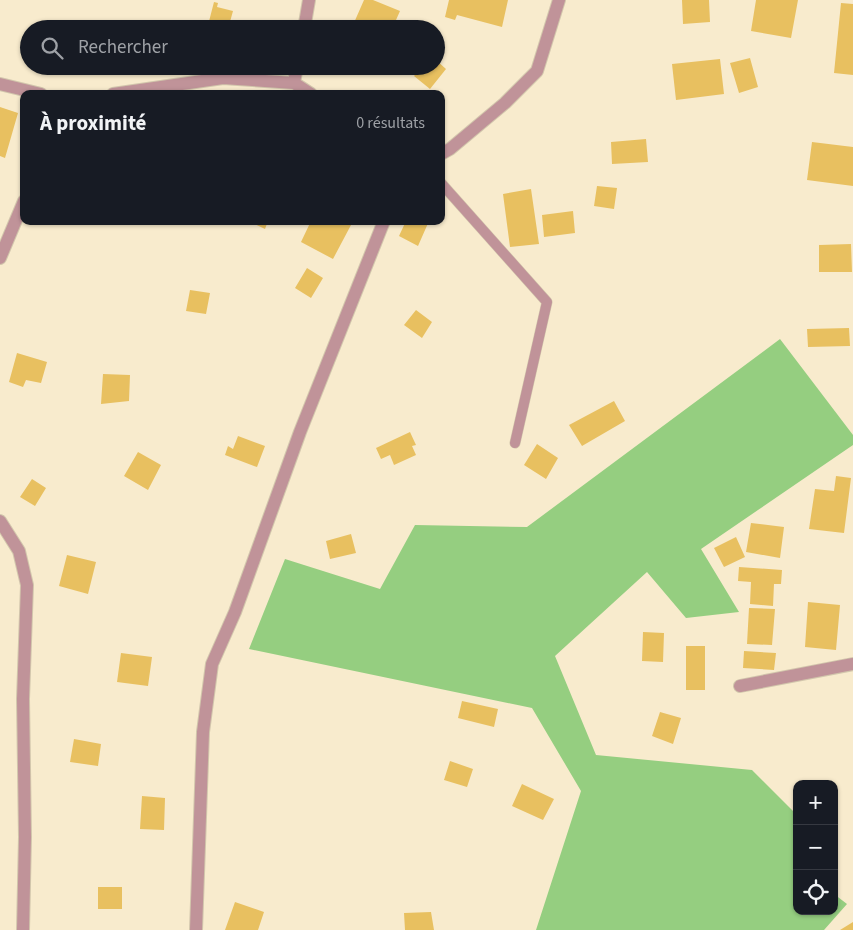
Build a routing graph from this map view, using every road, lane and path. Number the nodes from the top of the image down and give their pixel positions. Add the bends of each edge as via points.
1 (309, 0) edge
2 (559, 0) edge
3 (306, 20) edge
4 (295, 75) edge
5 (294, 83) junction
6 (0, 84) edge
7 (25, 90) edge
8 (140, 90) edge
9 (305, 90) edge
10 (445, 152) edge
11 (445, 187) edge
12 (20, 210) edge
13 (382, 225) edge
14 (4, 240) edge
15 (0, 258) edge
16 (515, 443) dead end
17 (0, 521) edge
18 (853, 664) edge
19 (740, 686) dead end
20 (23, 930) edge
21 (196, 930) edge

1 - 3 street
2 - 10 street via 538,71 505,103
4 - 5 street
5 - 8 street via 223,78
5 - 9 street
6 - 7 street
11 - 16 lane via 547,302
12 - 14 street
13 - 21 street via 212,664 203,732
14 - 15 street
17 - 20 street via 19,551 27,585 22,699
18 - 19 street

